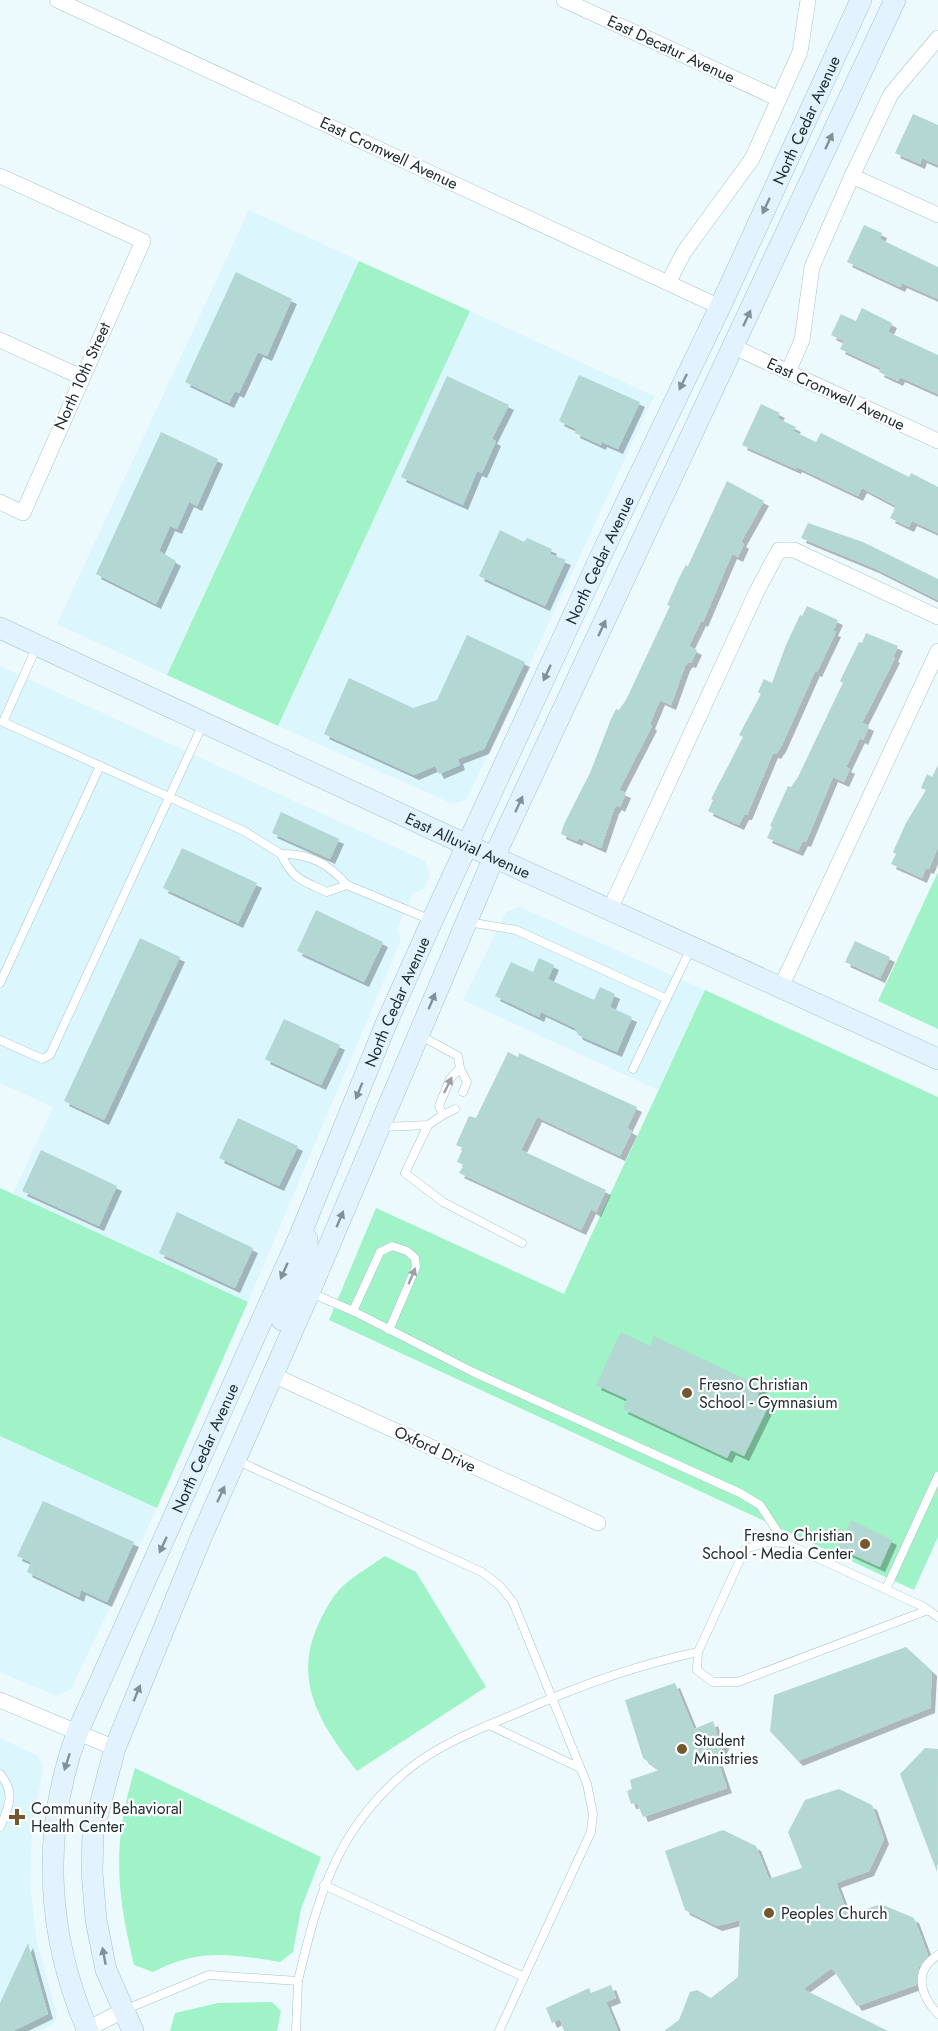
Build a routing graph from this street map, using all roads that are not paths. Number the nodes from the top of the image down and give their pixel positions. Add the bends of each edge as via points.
1 (57, 0) edge
2 (564, 0) edge
3 (808, 0) edge
4 (861, 0) edge
5 (895, 0) edge
6 (938, 38) edge
7 (779, 99) junction
8 (0, 176) edge
9 (852, 176) junction
10 (938, 215) edge
11 (669, 281) junction
12 (720, 307) junction
13 (0, 340) edge
14 (734, 347) junction
15 (788, 372) junction
16 (81, 377) junction
17 (938, 441) edge
18 (0, 502) edge
19 (654, 518) junction
20 (938, 617) edge
21 (0, 627) edge
22 (38, 645) junction
23 (938, 651) edge
24 (203, 722) junction
25 (1, 723) edge
26 (100, 766) junction
27 (170, 797) junction
28 (467, 845) junction
29 (281, 854) junction
30 (494, 857) junction
31 (347, 885) junction
32 (610, 909) junction
33 (432, 921) junction
34 (466, 922) junction
35 (692, 946) junction
36 (0, 983) edge
37 (781, 987) junction
38 (667, 999) junction
39 (418, 1035) junction
40 (0, 1040) edge
41 (938, 1059) edge
42 (460, 1068) junction
43 (633, 1069) dead end
44 (463, 1092) dead end
45 (455, 1109) dead end
46 (443, 1115) junction
47 (428, 1125) junction
48 (379, 1128) junction
49 (301, 1233) junction
50 (522, 1243) dead end
51 (309, 1293) junction
52 (353, 1311) junction
53 (389, 1330) junction
54 (273, 1375) junction
55 (236, 1460) junction
56 (938, 1476) edge
57 (598, 1523) dead end
58 (785, 1543) junction
59 (885, 1589) junction
60 (928, 1610) junction
61 (938, 1617) edge
62 (698, 1652) junction
63 (552, 1698) junction
64 (0, 1700) edge
65 (489, 1725) junction
66 (77, 1733) junction
67 (115, 1748) junction
68 (580, 1768) junction
69 (0, 1774) edge
70 (0, 1827) edge
71 (324, 1885) junction
72 (938, 1955) edge
73 (524, 1977) junction
74 (298, 1981) junction
75 (123, 2011) junction
76 (938, 2014) edge
77 (86, 2030) edge
78 (133, 2031) edge
79 (296, 2031) edge
80 (499, 2031) edge

1 - 11 street, East Cromwell Avenue
2 - 7 street, East Decatur Avenue
3 - 7 street via 800,52
4 -> 12 main road, North Cedar Avenue
14 -> 5 main road, North Cedar Avenue
6 - 9 street via 891,94
7 - 11 street via 752,159 684,252
8 - 16 street, North 10th Street via 143,241
9 - 10 street
9 - 15 street via 812,267 802,340
11 - 12 street, East Cromwell Avenue
12 - 19 main road via 727,322 725,333 670,452
12 -> 28 main road, North Cedar Avenue
13 - 16 street
14 - 15 street, East Cromwell Avenue
14 - 19 main road, North Cedar Avenue
15 - 17 street, East Cromwell Avenue
16 - 18 street, North 10th Street via 23,513
30 -> 19 main road, North Cedar Avenue
20 - 32 street via 794,550 779,550
21 - 22 main road, East Alluvial Avenue
22 - 24 main road, East Alluvial Avenue
22 - 25 lane
23 - 37 street
24 - 27 lane
24 - 28 main road, East Alluvial Avenue
25 - 26 lane
26 - 27 lane
26 - 36 lane
27 - 29 lane via 244,831
27 - 40 lane via 50,1055 42,1059
28 - 30 main road, East Alluvial Avenue
28 - 33 main road, North Cedar Avenue
29 - 31 lane via 313,859 334,870
29 - 31 lane via 289,872 303,881 327,892
30 - 32 main road, East Alluvial Avenue
30 - 34 main road, North Cedar Avenue
31 - 33 lane
32 - 35 main road, East Alluvial Avenue
33 -> 49 main road, North Cedar Avenue
34 - 38 lane via 516,930
39 -> 34 main road, North Cedar Avenue
35 - 37 main road, East Alluvial Avenue
35 - 38 lane
37 - 41 main road, East Alluvial Avenue
38 - 43 lane
39 - 42 lane via 458,1056
39 - 48 main road, North Cedar Avenue
42 - 44 lane via 466,1082
46 -> 42 lane via 439,1106 450,1079
45 - 46 lane
46 - 47 lane
47 - 48 lane
47 - 50 lane via 405,1173 443,1202
51 -> 48 main road, North Cedar Avenue
49 - 54 main road via 307,1239 308,1257 269,1350
49 -> 66 main road, North Cedar Avenue
51 - 52 lane
51 - 54 main road, North Cedar Avenue
52 - 53 lane
53 -> 52 lane via 416,1267 415,1258 407,1251 392,1246 380,1252
53 - 58 lane via 740,1493 760,1505
54 - 55 main road, North Cedar Avenue
54 - 57 street, Oxford Drive
55 - 63 lane via 482,1572 513,1602
67 -> 55 main road, North Cedar Avenue
56 - 59 lane
58 - 59 lane
58 - 62 lane via 768,1542 745,1549
59 - 60 lane
60 - 61 lane
60 - 62 lane via 738,1682 713,1682 697,1670
62 - 63 lane via 651,1662
63 - 65 lane
63 - 68 lane
64 - 66 street
65 - 68 lane
65 - 71 lane via 410,1768 378,1798 351,1833
66 - 67 street
66 -> 77 main road, North Cedar Avenue via 60,1789 52,1873 59,1944
75 -> 67 main road, North Cedar Avenue via 106,1970 92,1872 93,1832
68 - 73 lane via 593,1814 591,1832
69 - 70 lane via 11,1803
71 - 73 lane
71 - 74 lane
72 - 76 lane via 924,1972 921,1989
73 - 80 lane
74 - 75 lane via 209,1975
74 - 79 lane
75 - 77 street
75 - 78 main road, North Cedar Avenue

